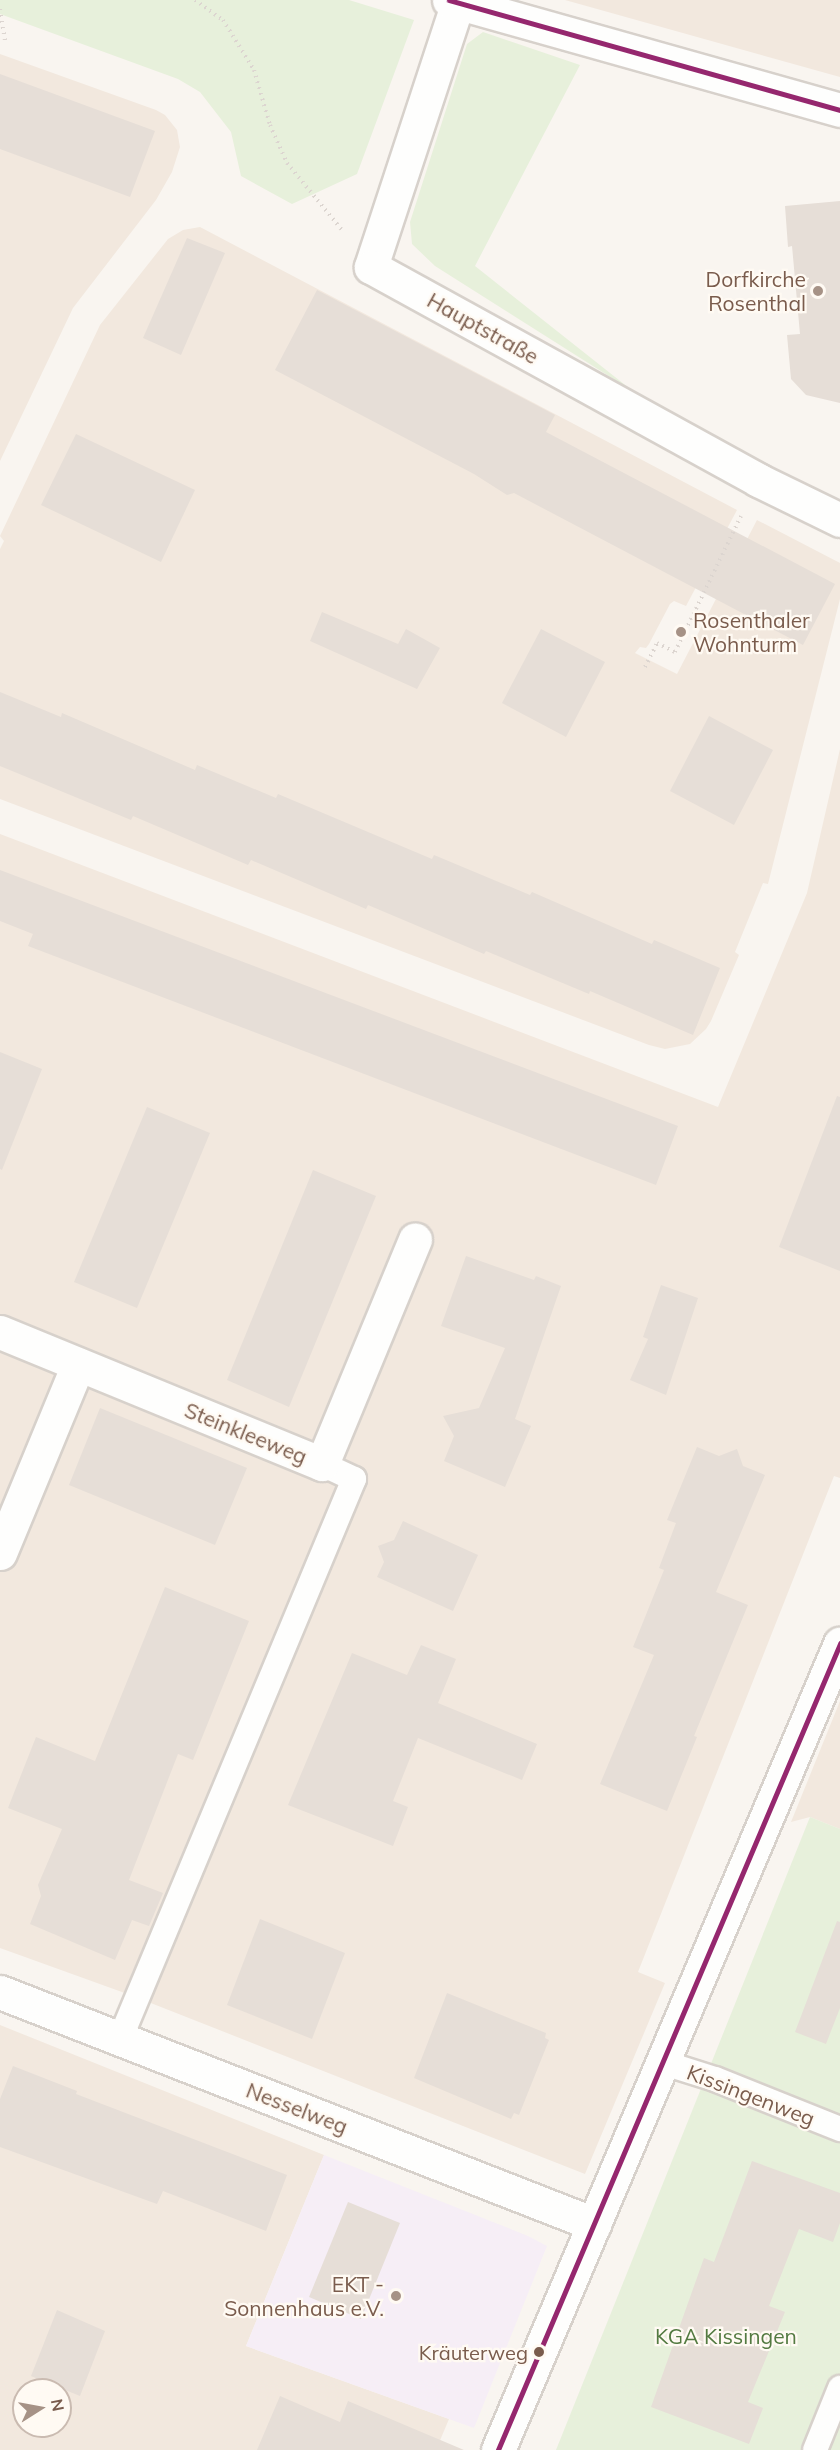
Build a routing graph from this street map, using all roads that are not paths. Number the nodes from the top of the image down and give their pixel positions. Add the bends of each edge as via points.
1 (454, 1) edge
2 (840, 110) edge
3 (840, 520) edge
4 (415, 1239) dead end
5 (0, 1332) edge
6 (78, 1365) junction
7 (322, 1464) junction
8 (0, 1553) edge
9 (840, 1644) edge
10 (0, 1992) edge
11 (120, 2039) junction
12 (661, 2062) junction
13 (840, 2129) edge
14 (594, 2224) junction
15 (840, 2388) edge
16 (498, 2450) edge
17 (815, 2450) edge

1 - 2 street
1 - 3 street, Hauptstraße via 371,267 758,480
4 - 7 street, Steinkleeweg
5 - 6 street, Steinkleeweg
6 - 7 street, Steinkleeweg
6 - 8 street
7 - 11 lane via 354,1479
9 - 12 street
10 - 11 street, Nesselweg
11 - 14 street, Nesselweg
12 - 13 lane, Kissingenweg via 716,2079
12 - 14 street
14 - 16 street
15 - 17 lane

